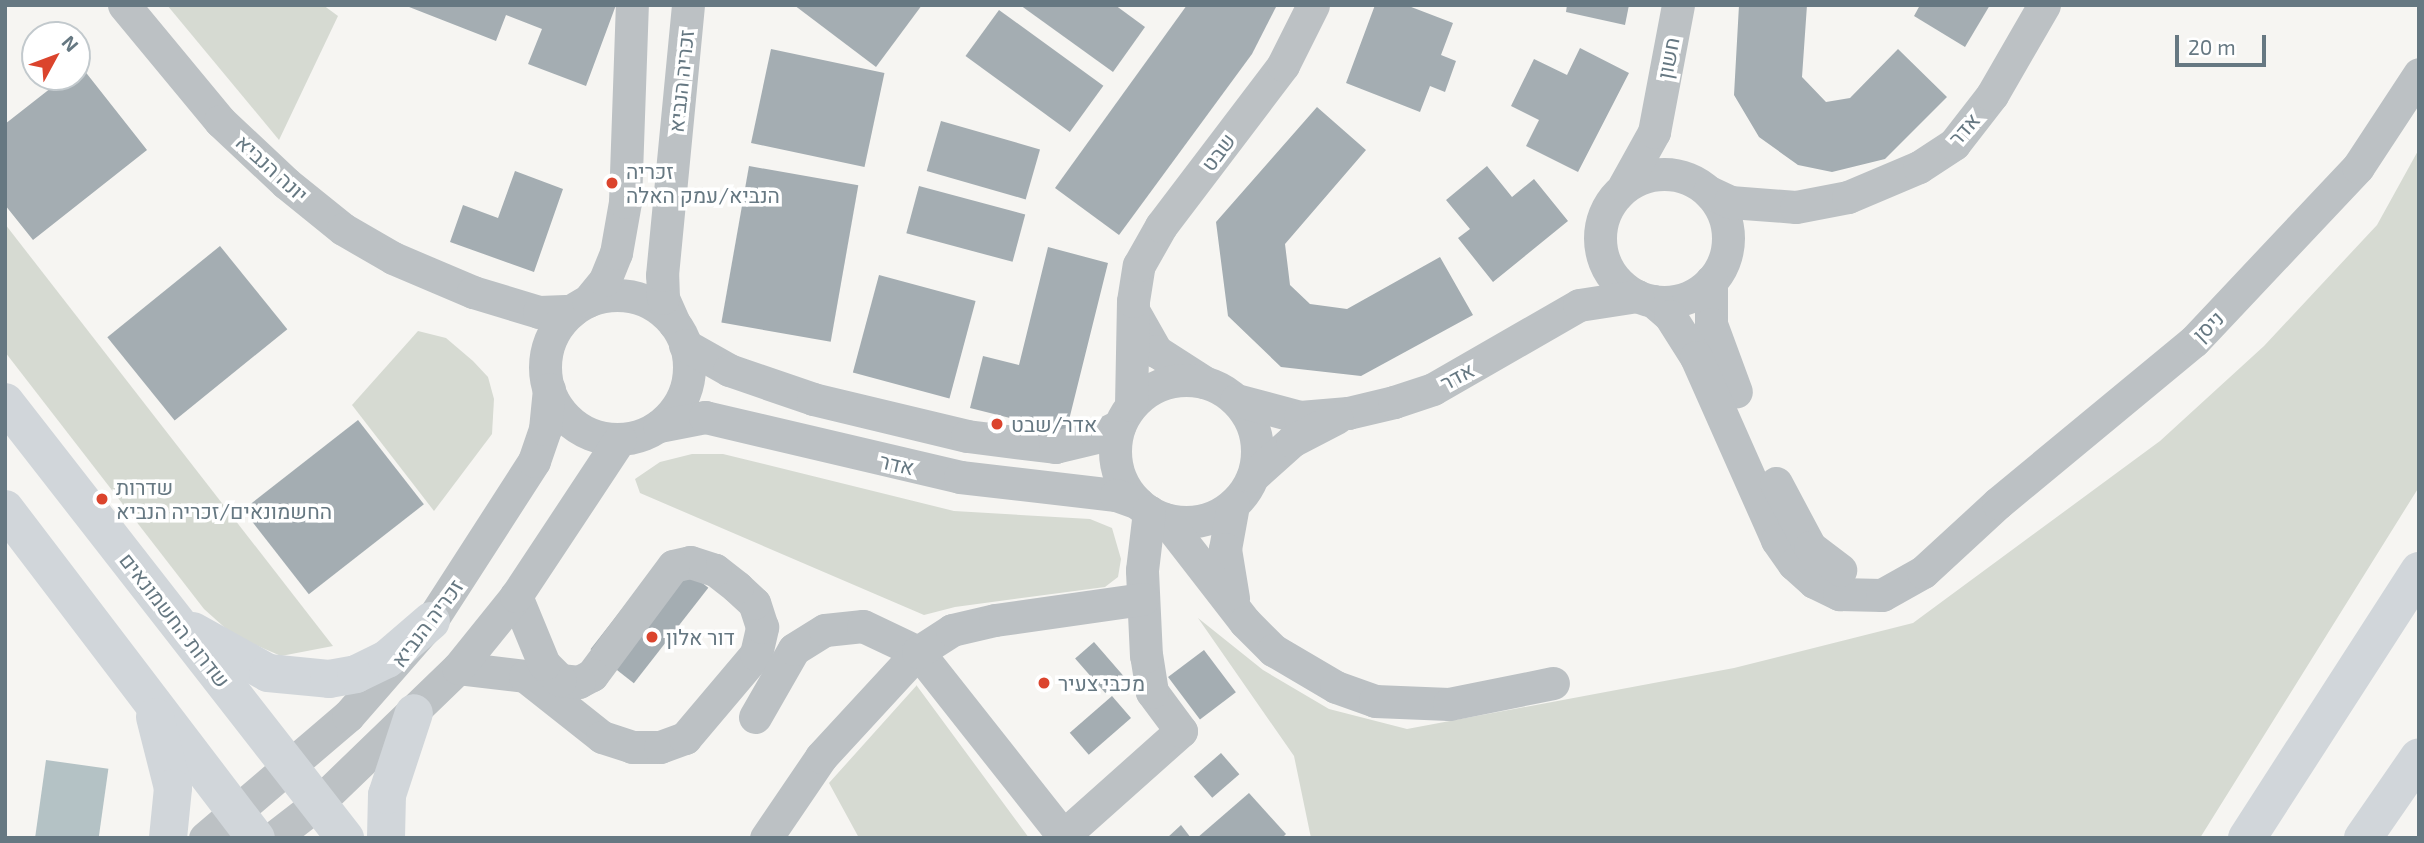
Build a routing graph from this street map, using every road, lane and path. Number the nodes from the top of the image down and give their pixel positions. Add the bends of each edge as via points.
1 (124, 5) edge
2 (632, 5) edge
3 (688, 5) edge
4 (1313, 5) edge
5 (1678, 5) edge
6 (2044, 5) edge
7 (2419, 74) edge
8 (1658, 111) junction
9 (1698, 185) junction
10 (1624, 186) junction
11 (1796, 207) junction
12 (1600, 246) junction
13 (1718, 271) junction
14 (458, 285) junction
15 (1645, 299) junction
16 (1133, 301) junction
17 (580, 306) junction
18 (1557, 317) junction
19 (680, 334) junction
20 (547, 377) junction
21 (1204, 382) junction
22 (1236, 400) junction
23 (5, 402) edge
24 (1348, 413) junction
25 (1125, 416) junction
26 (659, 426) junction
27 (620, 439) junction
28 (1253, 476) junction
29 (1233, 505) junction
30 (5, 509) edge
31 (1151, 511) junction
32 (1957, 540) junction
33 (2419, 571) edge
34 (516, 596) junction
35 (1143, 599) junction
36 (1236, 611) junction
37 (174, 618) junction
38 (431, 621) junction
39 (918, 652) junction
40 (458, 668) junction
41 (1553, 683) dead end
42 (147, 695) junction
43 (414, 713) junction
44 (755, 717) dead end
45 (2419, 757) edge
46 (290, 769) junction
47 (317, 804) junction
48 (246, 824) edge
49 (1064, 837) edge
50 (168, 838) edge
51 (205, 838) edge
52 (273, 838) edge
53 (345, 838) edge
54 (386, 838) edge
55 (766, 838) edge
56 (2247, 838) edge
57 (2363, 838) edge

1 - 14 street, יונה הנביא via 220,121 286,183 343,229 393,258
2 - 17 street via 625,202 616,253 605,280
3 - 19 street, זכריה הנביא via 662,275 663,298
4 - 16 street, שבט via 1283,65 1154,237 1139,265
5 - 8 street, חשון
6 - 11 street, אדר via 1992,95 1954,144 1919,167 1848,197
7 - 32 street, ניסן via 2358,167 2194,341
8 - 9 street, חשון via 1664,137
8 - 10 street, חשון via 1646,151
9 - 10 street via 1651,175
9 - 11 street, אדר via 1730,202
9 - 13 street via 1728,231
10 - 12 street via 1603,216
11 - 13 street, אדר via 1748,236
12 - 15 street via 1611,274
12 - 18 street, אדר via 1587,278
13 - 15 street via 1684,299
13 - 32 street, ניסן via 1711,324 1724,365 1791,516 1810,547 1827,564 1872,580 1894,575
14 - 17 street, יונה הנביא via 539,312
14 - 20 street, יונה הנביא via 520,327
15 - 18 street, אדר via 1606,298
15 - 32 street, ניסן via 1670,316 1696,357 1777,540 1814,582 1839,594 1882,595 1923,572
16 - 21 street, שבט via 1136,319 1156,351
16 - 25 street, שבט
17 - 19 street via 606,296 634,298 660,309
17 - 20 street via 553,335
18 - 24 street, אדר via 1433,389
19 - 25 street, אדר via 729,370 800,395 967,436 1055,447 1087,441
19 - 26 street via 686,390
20 - 27 street via 557,406 577,426
20 - 38 street, זכריה הנביא via 545,429 534,461
21 - 22 street
21 - 25 street via 1157,386
22 - 24 street, אדר via 1300,417
22 - 28 street via 1247,413 1257,443
23 - 37 main road, שדרות החשמונאים
24 - 28 street, אדר via 1292,441
25 - 31 street via 1116,460 1128,491
26 - 27 street
26 - 31 street, אדר via 705,417 960,477 1116,495
27 - 34 street
28 - 29 street
29 - 31 street via 1200,521
29 - 36 street via 1225,549
30 - 42 main road
31 - 35 street
31 - 36 street
33 - 56 main road
34 - 40 street
34 - 40 street via 544,664 560,680 579,682 592,676 673,566 690,562 715,570 754,603 762,627 756,654 685,738 660,747 632,747 602,737 525,676
35 - 39 street via 952,630
35 - 49 street via 1152,692 1181,731
36 - 41 street via 1273,650 1304,671 1374,701 1449,704
37 - 38 main road via 268,673 299,679 356,674 387,659
37 - 46 main road, שדרות החשמונאים
38 - 46 street, זכריה הנביא via 383,681
39 - 44 street via 863,626 825,630 794,649
39 - 49 street
39 - 55 street via 821,757
40 - 43 street
42 - 48 main road
42 - 50 main road via 173,788
43 - 47 street
43 - 54 main road via 387,795
45 - 57 main road
46 - 47 main road, שדרות החשמונאים
46 - 48 street, זכריה הנביא
47 - 52 street
47 - 53 main road, שדרות החשמונאים
48 - 51 street, זכריה הנביא

